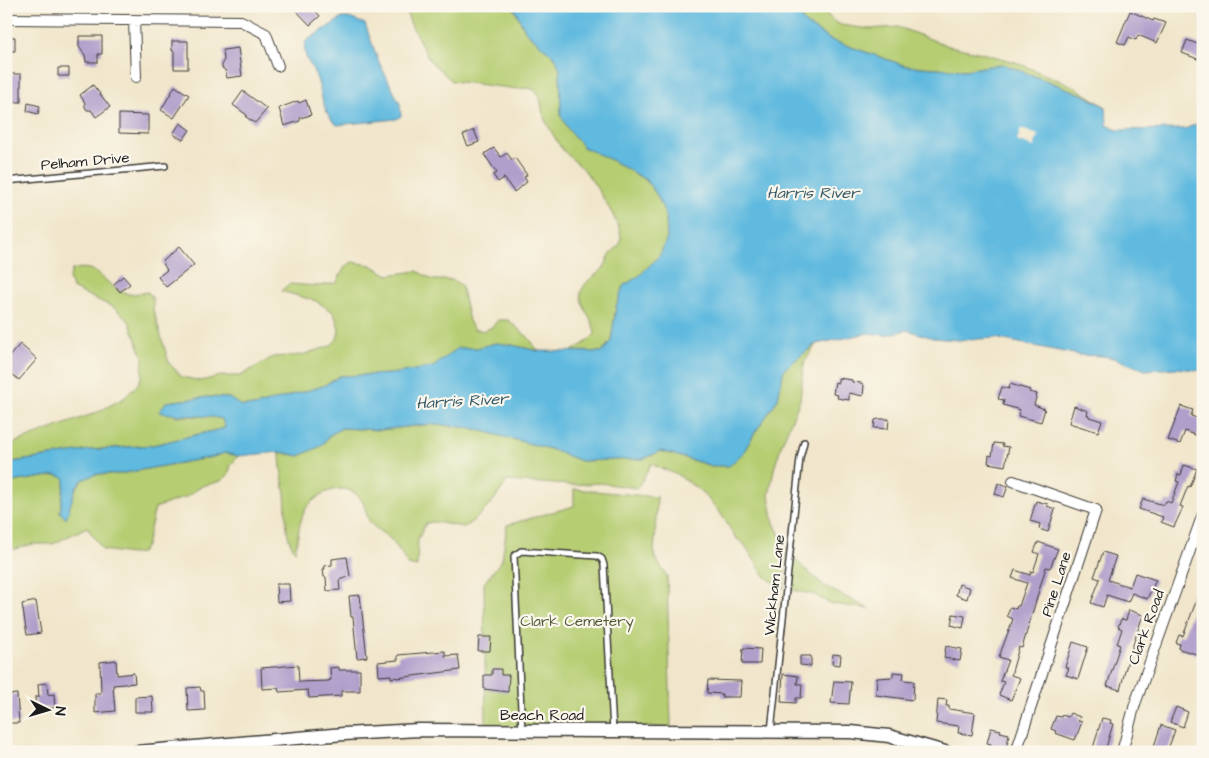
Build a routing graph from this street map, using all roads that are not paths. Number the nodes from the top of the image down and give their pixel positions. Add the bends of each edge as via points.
1 (6, 19) edge
2 (134, 20) junction
3 (278, 66) dead end
4 (136, 77) dead end
5 (166, 166) dead end
6 (6, 181) edge
7 (804, 442) dead end
8 (1013, 481) dead end
9 (1203, 514) edge
10 (522, 731) junction
11 (613, 731) junction
12 (771, 732) junction
13 (929, 749) edge
14 (137, 752) edge
15 (945, 752) edge
16 (1016, 752) edge
17 (1122, 752) edge

1 - 2 street
2 - 3 street via 241,21 266,34
2 - 4 street
5 - 6 lane, Pelham Drive
7 - 12 lane, Wickham Lane
8 - 16 street, Pine Lane via 1096,510
9 - 17 street, Clark Road via 1135,704
10 - 11 street, Beach Road
10 - 11 lane via 514,556 522,551 602,559
10 - 14 street, Beach Road via 418,730 344,734
11 - 12 street, Beach Road
12 - 13 street, Beach Road via 873,734
13 - 15 street, Beach Road

